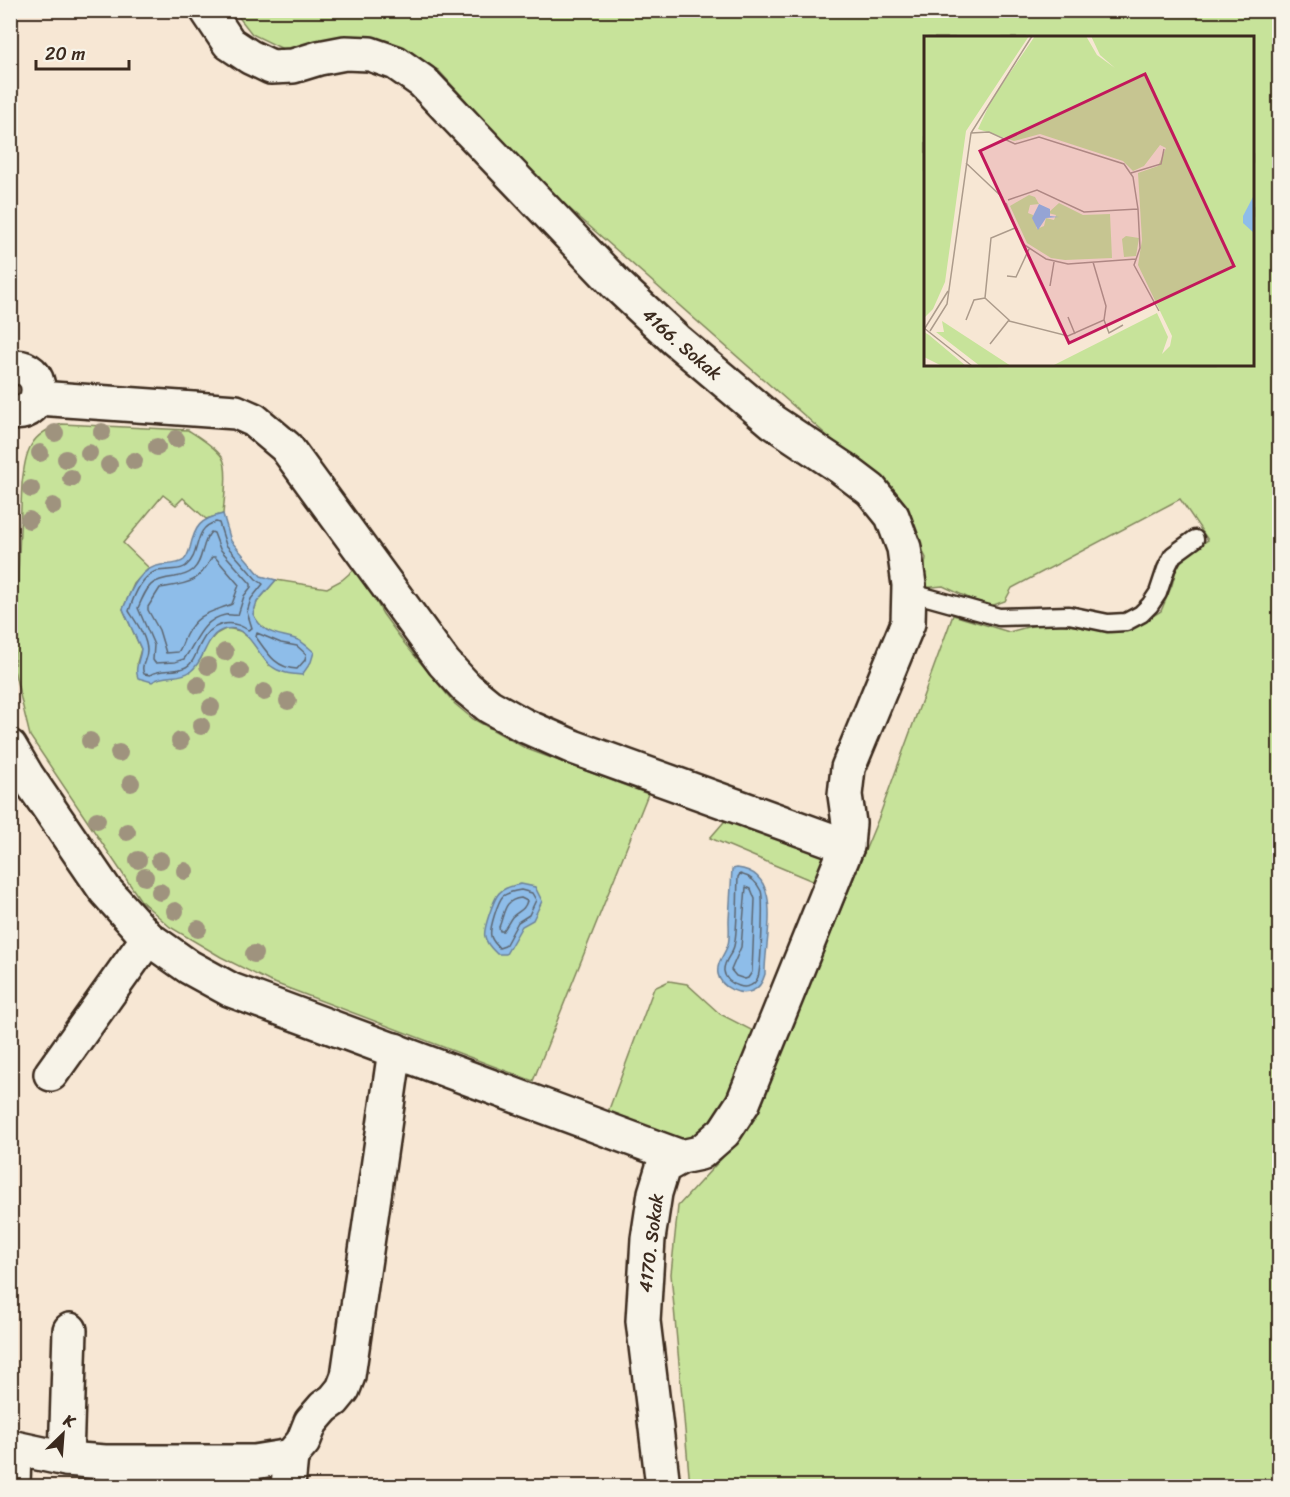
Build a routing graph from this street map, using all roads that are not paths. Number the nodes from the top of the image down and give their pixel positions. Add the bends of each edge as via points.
1 (207, 10) edge
2 (10, 368) edge
3 (17, 409) edge
4 (1195, 539) dead end
5 (909, 592) junction
6 (10, 747) edge
7 (19, 781) edge
8 (847, 846) junction
9 (148, 938) junction
10 (395, 1050) junction
11 (51, 1074) dead end
12 (681, 1156) junction
13 (70, 1329) dead end
14 (12, 1448) edge
15 (66, 1459) junction
16 (290, 1471) edge
17 (13, 1486) edge
18 (663, 1486) edge

1 - 5 street, 4166. Sokak via 229,43 271,67 293,66 345,53 370,54 396,63 423,82 616,284 676,340 773,423 871,490 892,516 900,537
2 - 3 street via 23,368 35,377 39,391
3 - 8 street via 236,412 254,420 286,447 444,663 489,706 573,747
4 - 5 lane via 1173,555 1150,605 1126,622 1108,623 1069,615 999,617
5 - 8 street, 4166. Sokak via 908,623 848,768
6 - 7 street
7 - 9 street
8 - 12 street, 4170. Sokak via 743,1103 724,1132 700,1152
9 - 10 street via 231,990
9 - 11 street
10 - 12 street
10 - 16 street via 348,1376 343,1389 311,1422
12 - 18 street, 4170. Sokak via 663,1167 655,1192 643,1321
13 - 15 street
14 - 15 street
14 - 17 street
15 - 16 street via 254,1462

